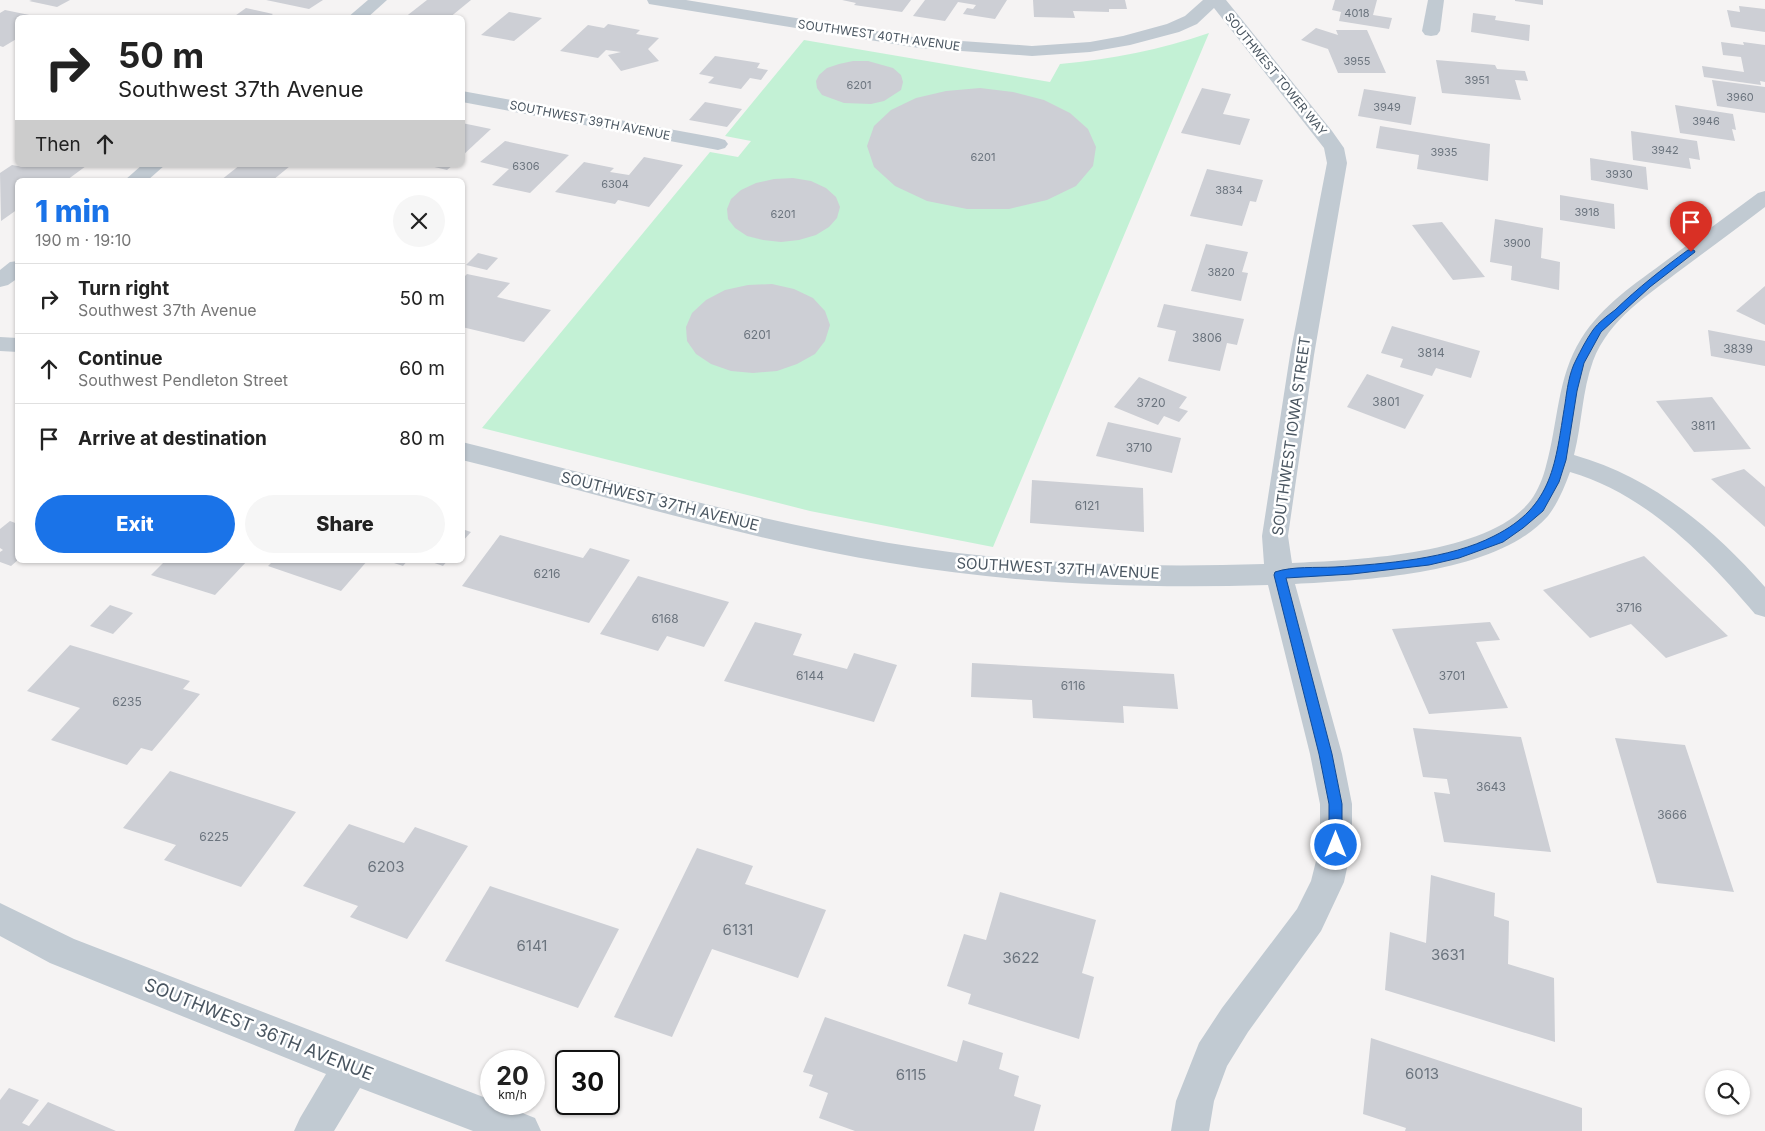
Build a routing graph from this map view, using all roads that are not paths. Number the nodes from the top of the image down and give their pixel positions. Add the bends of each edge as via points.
1 (379, 0) edge
2 (655, 0) edge
3 (1215, 0) edge
4 (1436, 0) edge
5 (359, 15) edge
6 (1431, 31) dead end
7 (465, 97) edge
8 (718, 144) dead end
9 (1334, 148) joint
10 (152, 167) edge
11 (138, 178) edge
12 (1765, 197) edge
13 (15, 269) edge
14 (0, 280) edge
15 (0, 344) edge
16 (15, 345) edge
17 (465, 452) edge
18 (1561, 460) junction
19 (1279, 575) junction
20 (1765, 606) edge
21 (0, 919) edge
22 (352, 1066) junction
23 (313, 1131) edge
24 (522, 1131) edge
25 (1190, 1131) edge

1 - 5 street
2 - 3 street, SOUTHWEST 40TH AVENUE via 919,43 1032,51 1124,41 1173,28 1191,20
3 - 9 street, SOUTHWEST TOWER WAY
4 - 6 street
7 - 8 street, SOUTHWEST 39TH AVENUE
9 - 19 street, SOUTHWEST IOWA STREET via 1337,163 1302,355 1275,536
10 - 11 street
12 - 18 street, SOUTHWEST 37TH AVENUE via 1647,285 1597,331 1579,363
13 - 14 street
15 - 16 street
17 - 19 street, SOUTHWEST 37TH AVENUE via 714,516 890,553 1002,568 1068,572
18 - 19 street, SOUTHWEST 37TH AVENUE via 1540,508 1499,539 1482,546 1429,560
18 - 20 street via 1610,476 1654,501 1701,536
19 - 25 street, SOUTHWEST IOWA STREET via 1326,754 1336,804 1336,845 1327,882 1309,920 1212,1056 1195,1100
21 - 22 street, SOUTHWEST 36TH AVENUE via 62,951
22 - 23 street
22 - 24 street, SOUTHWEST 36TH AVENUE

